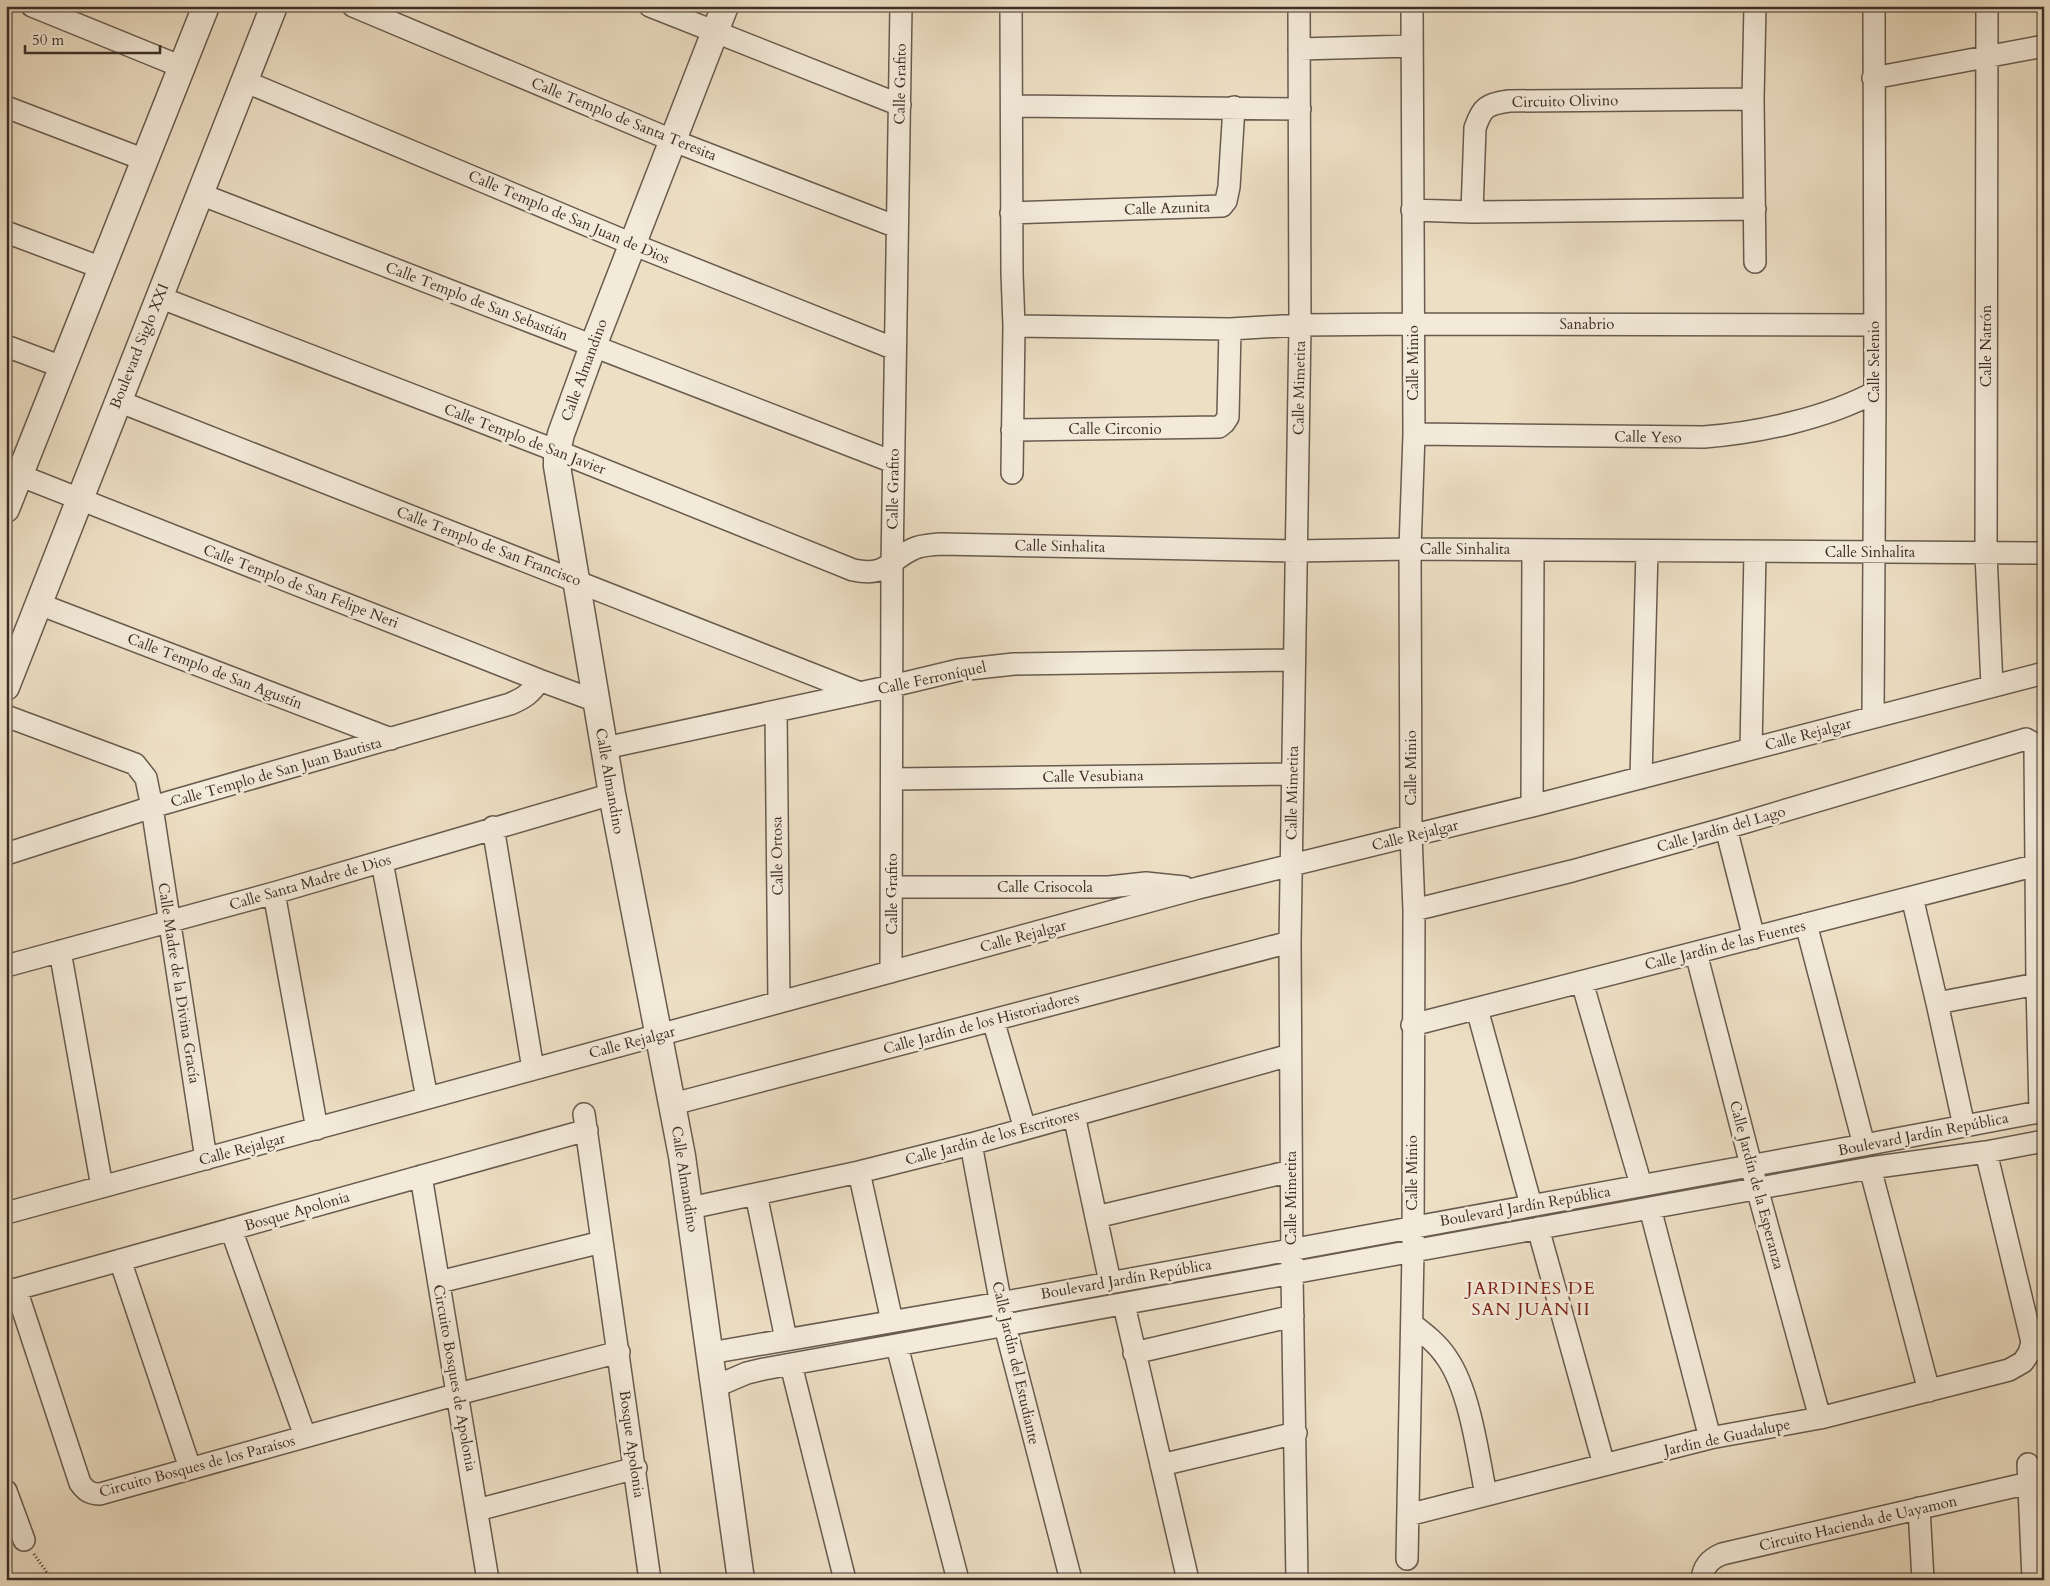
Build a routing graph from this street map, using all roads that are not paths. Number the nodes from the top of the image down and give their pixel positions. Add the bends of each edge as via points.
1 (32, 6) edge
2 (206, 6) edge
3 (274, 6) edge
4 (353, 6) edge
5 (650, 6) edge
6 (725, 6) edge
7 (901, 6) edge
8 (1012, 6) edge
9 (1299, 6) edge
10 (1412, 6) edge
11 (1755, 6) edge
12 (1874, 6) edge
13 (1987, 6) edge
14 (715, 32) junction
15 (1411, 46) junction
16 (2044, 46) edge
17 (1300, 49) junction
18 (1987, 57) junction
19 (182, 67) junction
20 (1873, 78) junction
21 (244, 82) junction
22 (1753, 98) junction
23 (900, 106) junction
24 (1012, 106) junction
25 (6, 107) edge
26 (1234, 107) junction
27 (1300, 109) junction
28 (674, 141) junction
29 (145, 160) junction
30 (200, 194) junction
31 (1755, 209) junction
32 (1412, 210) junction
33 (1472, 212) junction
34 (1011, 213) junction
35 (897, 227) junction
36 (6, 232) edge
37 (632, 244) junction
38 (1755, 262) dead end
39 (102, 268) junction
40 (159, 297) junction
41 (1413, 324) junction
42 (1300, 325) junction
43 (1874, 325) junction
44 (1014, 326) junction
45 (1230, 329) junction
46 (6, 346) edge
47 (593, 346) junction
48 (895, 349) junction
49 (62, 367) junction
50 (1875, 392) junction
51 (118, 400) junction
52 (1012, 430) junction
53 (1414, 434) junction
54 (557, 451) junction
55 (893, 462) junction
56 (13, 473) edge
57 (1012, 473) dead end
58 (80, 499) junction
59 (6, 509) edge
60 (1410, 549) junction
61 (1533, 550) junction
62 (1296, 551) junction
63 (1647, 551) junction
64 (1755, 552) junction
65 (1873, 552) junction
66 (2044, 553) edge
67 (1986, 554) junction
68 (892, 565) junction
69 (576, 580) junction
70 (39, 604) junction
71 (1294, 660) junction
72 (2044, 673) edge
73 (539, 680) junction
74 (892, 686) junction
75 (1992, 686) junction
76 (6, 687) edge
77 (860, 693) junction
78 (596, 701) junction
79 (776, 711) junction
80 (6, 716) edge
81 (1873, 717) junction
82 (391, 739) junction
83 (605, 748) junction
84 (1751, 749) junction
85 (1292, 774) junction
86 (1641, 778) junction
87 (893, 779) junction
88 (612, 794) junction
89 (1532, 806) junction
90 (152, 807) junction
91 (493, 828) junction
92 (1726, 828) junction
93 (1411, 835) junction
94 (6, 854) edge
95 (382, 862) junction
96 (2037, 865) junction
97 (1290, 866) junction
98 (892, 887) junction
99 (1198, 888) junction
100 (274, 894) junction
101 (1912, 897) junction
102 (1414, 910) junction
103 (170, 921) junction
104 (1806, 924) junction
105 (1754, 938) junction
106 (1290, 942) junction
107 (60, 951) junction
108 (1696, 952) junction
109 (6, 966) edge
110 (891, 972) junction
111 (1582, 982) junction
112 (2037, 984) junction
113 (779, 1002) junction
114 (1937, 1002) junction
115 (1477, 1009) junction
116 (993, 1020) junction
117 (1412, 1025) junction
118 (659, 1034) junction
119 (1290, 1055) junction
120 (533, 1069) junction
121 (427, 1098) junction
122 (673, 1104) junction
123 (2042, 1111) edge
124 (1074, 1115) junction
125 (1964, 1126) junction
126 (317, 1128) junction
127 (1025, 1129) junction
128 (2044, 1141) edge
129 (971, 1144) junction
130 (1864, 1145) junction
131 (1986, 1152) junction
132 (206, 1159) junction
133 (1751, 1165) junction
134 (1870, 1168) junction
135 (1291, 1170) junction
136 (859, 1172) junction
137 (421, 1176) junction
138 (1641, 1185) junction
139 (102, 1187) junction
140 (1757, 1188) junction
141 (756, 1194) junction
142 (1531, 1205) junction
143 (690, 1208) junction
144 (1650, 1208) junction
145 (6, 1213) edge
146 (1096, 1217) junction
147 (1413, 1227) junction
148 (1538, 1228) junction
149 (230, 1230) junction
150 (602, 1242) junction
151 (1291, 1249) junction
152 (1413, 1252) junction
153 (120, 1260) junction
154 (1292, 1274) junction
155 (439, 1282) junction
156 (1110, 1282) junction
157 (11, 1291) edge
158 (1000, 1303) junction
159 (1124, 1305) junction
160 (1293, 1316) junction
161 (892, 1321) junction
162 (1412, 1324) junction
163 (1005, 1326) junction
164 (786, 1339) junction
165 (897, 1346) junction
166 (619, 1352) junction
167 (710, 1353) junction
168 (1134, 1353) junction
169 (791, 1365) junction
170 (714, 1387) junction
171 (1929, 1391) junction
172 (458, 1394) junction
173 (1820, 1418) junction
174 (1296, 1434) junction
175 (305, 1436) junction
176 (1710, 1438) junction
177 (1161, 1465) junction
178 (1604, 1465) junction
179 (190, 1468) junction
180 (636, 1468) junction
181 (6, 1491) edge
182 (1486, 1495) junction
183 (1920, 1508) junction
184 (477, 1510) junction
185 (1408, 1515) junction
186 (24, 1540) road end
187 (1407, 1559) dead end
188 (488, 1580) edge
189 (650, 1580) edge
190 (741, 1580) edge
191 (845, 1580) edge
192 (958, 1580) edge
193 (1071, 1580) edge
194 (1188, 1580) edge
195 (1297, 1580) edge
196 (1702, 1580) edge
197 (1923, 1580) edge
198 (2033, 1580) edge

1 - 19 street
2 - 19 street
3 - 21 street, Boulevard Siglo XXI
4 - 28 street, Calle Templo de Santa Teresita
5 - 14 street
6 - 14 street, Calle Almandino
7 - 23 street, Calle Grafito
8 - 24 street
9 - 17 street, Calle Mimetita
10 - 15 street, Calle Minio
11 - 22 street
12 - 20 street, Calle Selenio
13 - 18 street, Calle Natrón
14 - 23 street
14 - 28 street, Calle Almandino
15 - 17 street
15 - 32 street, Calle Minio
16 - 18 street
17 - 27 street, Calle Mimetita
18 - 20 street
18 - 67 street, Calle Natrón
19 - 29 street
20 - 43 street, Calle Selenio
21 - 30 street, Boulevard Siglo XXI
21 - 37 street, Calle Templo de San Juan de Dios
22 - 31 street
22 - 33 street, Circuito Olivino via 1509,101 1486,107 1475,128
23 - 35 street, Calle Grafito
24 - 26 street
24 - 34 street
25 - 29 street
26 - 27 street
26 - 34 street, Calle Azunita via 1229,187 1222,206
27 - 42 street, Calle Mimetita
28 - 35 street, Calle Templo de Santa Teresita
28 - 37 street, Calle Almandino
29 - 39 street
30 - 40 street, Boulevard Siglo XXI
30 - 47 street, Calle Templo de San Sebastián
31 - 33 street
31 - 38 street
32 - 33 street
32 - 41 street, Calle Minio
34 - 44 street
35 - 48 street, Calle Grafito
36 - 39 street
37 - 47 street, Calle Almandino
37 - 48 street, Calle Templo de San Juan de Dios
39 - 49 street
40 - 51 street, Boulevard Siglo XXI
40 - 54 street, Calle Templo de San Javier
41 - 42 street, Sanabrio
41 - 43 street, Sanabrio
41 - 53 street, Calle Minio
42 - 45 street
42 - 62 street, Calle Mimetita
43 - 50 street, Calle Selenio
44 - 45 street
44 - 52 street
45 - 52 street, Calle Circonio via 1228,417 1219,427
46 - 49 street
47 - 54 street, Calle Almandino
47 - 55 street, Calle Templo de San Sebastián
48 - 55 street, Calle Grafito
49 - 56 street
50 - 53 street, Calle Yeso via 1826,413 1729,435
50 - 65 street, Calle Selenio
51 - 58 street, Boulevard Siglo XXI
51 - 69 street, Calle Templo de San Francisco
52 - 57 street
53 - 60 street, Calle Minio
54 - 68 street, Calle Templo de San Javier via 853,570 868,573
54 - 69 street, Calle Almandino via 558,480
55 - 68 street, Calle Grafito
56 - 58 street, Calle Templo de San Felipe Neri
56 - 59 street
58 - 70 street, Boulevard Siglo XXI
58 - 73 street, Calle Templo de San Felipe Neri
60 - 61 street, Calle Sinhalita
60 - 62 street, Calle Sinhalita
60 - 93 street, Calle Minio
61 - 63 street, Calle Sinhalita
61 - 89 street
62 - 68 street, Calle Sinhalita via 940,544 914,548
62 - 71 street, Calle Mimetita
63 - 64 street, Calle Sinhalita
63 - 86 street
64 - 65 street, Calle Sinhalita
64 - 84 street
65 - 67 street, Calle Sinhalita
65 - 81 street, Calle Selenio
66 - 67 street, Calle Sinhalita
67 - 75 street, Calle Natrón
68 - 74 street, Calle Grafito
69 - 77 street, Calle Templo de San Francisco
69 - 78 street, Calle Almandino
70 - 76 street, Boulevard Siglo XXI
70 - 82 street, Calle Templo de San Agustín
71 - 74 street, Calle Ferroníquel via 1014,664 959,670
71 - 85 street, Calle Mimetita
72 - 75 street, Calle Rejalgar
73 - 78 street, Calle Templo de San Felipe Neri
73 - 82 street, Calle Templo de San Juan Bautista via 525,698 510,704
74 - 77 street, Calle Ferroníquel
74 - 87 street, Calle Grafito
75 - 81 street, Calle Rejalgar
77 - 79 street, Calle Ferroníquel
78 - 83 street, Calle Almandino
79 - 83 street, Calle Ferroníquel
79 - 113 street, Calle Ortosa
80 - 90 street, Calle Madre de la Divina Gracía via 134,764 146,778
81 - 84 street, Calle Rejalgar
82 - 90 street, Calle Templo de San Juan Bautista
83 - 88 street, Calle Almandino
84 - 86 street, Calle Rejalgar
85 - 87 street, Calle Vesubiana
85 - 97 street, Calle Mimetita
86 - 89 street, Calle Rejalgar
87 - 98 street, Calle Grafito
88 - 91 street, Calle Santa Madre de Dios
88 - 118 street, Calle Almandino
89 - 93 street, Calle Rejalgar
90 - 94 street, Calle Templo de San Juan Bautista
90 - 103 street, Calle Madre de la Divina Gracía
91 - 95 street, Calle Santa Madre de Dios
91 - 120 street
92 - 96 street, Calle Jardín del Lago via 2026,739 2036,749
92 - 102 street, Calle Jardín del Lago
92 - 105 street
93 - 97 street, Calle Rejalgar
93 - 102 street, Calle Minio
95 - 100 street, Calle Santa Madre de Dios
95 - 121 street
96 - 101 street, Calle Jardín de las Fuentes
96 - 112 street
97 - 99 street, Calle Rejalgar
97 - 106 street, Calle Mimetita
98 - 99 street, Calle Crisocola via 1109,887 1146,883
98 - 110 street, Calle Grafito
99 - 110 street, Calle Rejalgar
100 - 103 street, Calle Santa Madre de Dios
100 - 126 street
101 - 104 street, Calle Jardín de las Fuentes
101 - 114 street
102 - 117 street, Calle Minio
103 - 107 street, Calle Santa Madre de Dios
103 - 132 street, Calle Madre de la Divina Gracía
104 - 105 street, Calle Jardín de las Fuentes
104 - 130 street
105 - 108 street, Calle Jardín de las Fuentes
106 - 116 street, Calle Jardín de los Historiadores
106 - 119 street, Calle Mimetita
107 - 109 street, Calle Santa Madre de Dios
107 - 139 street
108 - 111 street, Calle Jardín de las Fuentes
108 - 133 street, Calle Jardín de la Esperanza
110 - 113 street, Calle Rejalgar
111 - 115 street, Calle Jardín de las Fuentes
111 - 138 street
112 - 114 street
112 - 123 street
113 - 118 street, Calle Rejalgar
114 - 125 street
115 - 117 street, Calle Jardín de las Fuentes
115 - 142 street
116 - 122 street, Calle Jardín de los Historiadores
116 - 127 street
117 - 147 street, Calle Minio
118 - 120 street, Calle Rejalgar
118 - 122 street, Calle Almandino
119 - 124 street, Calle Jardín de los Escritores
119 - 135 street, Calle Mimetita
120 - 121 street, Calle Rejalgar
121 - 126 street, Calle Rejalgar
122 - 143 street, Calle Almandino
123 - 125 street, Boulevard Jardín República
124 - 127 street, Calle Jardín de los Escritores
124 - 146 street
125 - 130 street, Boulevard Jardín República
126 - 132 street, Calle Rejalgar
127 - 129 street, Calle Jardín de los Escritores
128 - 131 street, Boulevard Jardín República
129 - 136 street, Calle Jardín de los Escritores
129 - 158 street, Calle Jardín del Estudiante
130 - 133 street, Boulevard Jardín República
131 - 134 street, Boulevard Jardín República
131 - 171 street, Jardin de Guadalupe via 2032,1342 2023,1362 2009,1370
132 - 139 street, Calle Rejalgar
133 - 138 street, Boulevard Jardín República
133 - 140 street, Calle Jardín de la Esperanza
134 - 140 street, Boulevard Jardín República
134 - 171 street
135 - 146 street
135 - 151 street, Calle Mimetita
136 - 141 street, Calle Jardín de los Escritores
136 - 161 street
137 - 149 street, Bosque Apolonia
137 - 150 street, Bosque Apolonia via 586,1122
137 - 155 street, Circuito Bosques de Apolonia
138 - 142 street, Boulevard Jardín República
139 - 145 street, Calle Rejalgar
140 - 144 street, Boulevard Jardín República
140 - 173 street, Calle Jardín de la Esperanza
141 - 143 street, Calle Jardín de los Escritores
141 - 164 street
142 - 147 street, Boulevard Jardín República
143 - 167 street, Calle Almandino
144 - 148 street, Boulevard Jardín República
144 - 176 street
146 - 156 street
147 - 151 street, Boulevard Jardín República
147 - 152 street, Calle Minio
148 - 152 street, Boulevard Jardín República
148 - 178 street
149 - 153 street, Bosque Apolonia
149 - 175 street
150 - 155 street
150 - 166 street, Bosque Apolonia
151 - 154 street, Calle Mimetita
151 - 156 street, Boulevard Jardín República
152 - 154 street, Boulevard Jardín República
152 - 162 street, Calle Minio
153 - 157 street, Bosque Apolonia
153 - 179 street
154 - 159 street, Boulevard Jardín República
154 - 160 street, Calle Mimetita
155 - 172 street, Circuito Bosques de Apolonia
156 - 158 street, Boulevard Jardín República
157 - 179 street, Circuito Bosques de los Paraísos via 85,1490 100,1494
158 - 161 street, Boulevard Jardín República
158 - 163 street, Calle Jardín del Estudiante
159 - 163 street, Boulevard Jardín República
159 - 168 street
160 - 168 street
160 - 174 street, Calle Mimetita
161 - 164 street, Boulevard Jardín República
162 - 182 street via 1438,1346 1457,1375
162 - 185 street, Calle Minio
163 - 165 street, Boulevard Jardín República
163 - 193 street, Calle Jardín del Estudiante
164 - 167 street, Boulevard Jardín República
165 - 169 street, Boulevard Jardín República
165 - 192 street
166 - 172 street, Circuito Bosques de los Paraísos
166 - 180 street, Bosque Apolonia
167 - 170 street, Calle Almandino
168 - 177 street
169 - 170 street, Boulevard Jardín República via 747,1373
169 - 191 street
170 - 190 street, Calle Almandino
171 - 173 street, Jardin de Guadalupe
172 - 175 street, Circuito Bosques de los Paraísos
172 - 184 street, Circuito Bosques de Apolonia
173 - 176 street, Jardin de Guadalupe
174 - 177 street
174 - 195 street, Calle Mimetita
175 - 179 street, Circuito Bosques de los Paraísos
176 - 178 street, Jardin de Guadalupe
177 - 194 street
178 - 182 street, Jardin de Guadalupe
180 - 184 street
180 - 189 street, Bosque Apolonia
181 - 186 street
182 - 185 street, Jardin de Guadalupe
183 - 196 street, Circuito Hacienda de Uayamon via 1722,1554 1705,1566
183 - 197 street
183 - 198 street, Circuito Hacienda de Uayamon via 2029,1474
184 - 188 street, Circuito Bosques de Apolonia
185 - 187 street, Calle Minio

